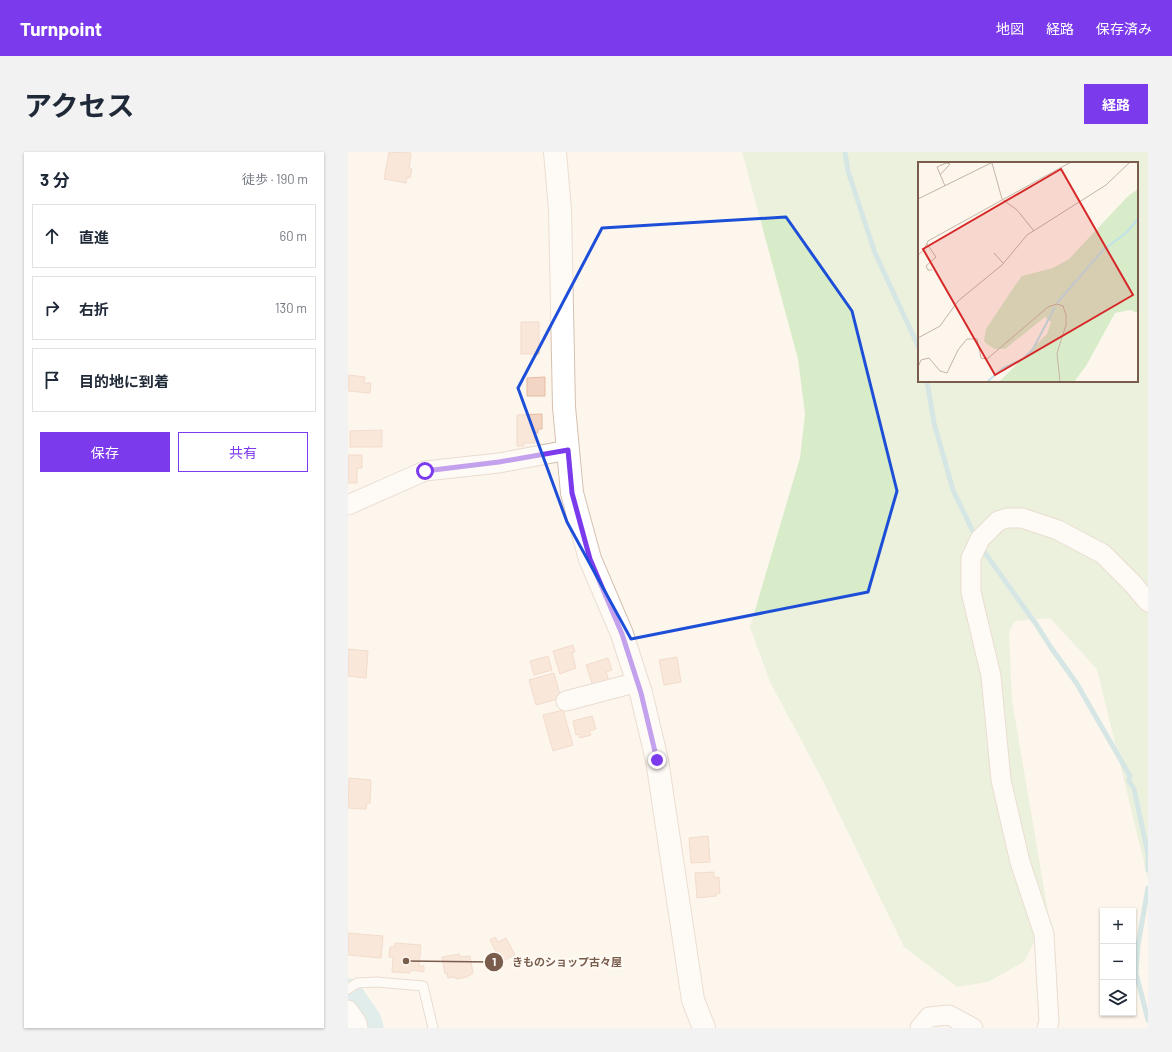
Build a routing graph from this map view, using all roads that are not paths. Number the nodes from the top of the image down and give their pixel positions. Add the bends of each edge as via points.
1 (555, 152) edge
2 (568, 450) junction
3 (348, 505) edge
4 (1148, 602) edge
5 (638, 682) junction
6 (566, 701) dead end
7 (348, 989) edge
8 (348, 1010) edge
9 (358, 1028) edge
10 (433, 1028) edge
11 (704, 1028) edge
12 (920, 1028) edge
13 (973, 1028) edge
14 (1047, 1028) edge

1 - 2 street via 560,210 564,407
2 - 3 street via 425,471
2 - 5 street via 572,493 590,559 622,634
4 - 14 street via 1103,554 1058,530 1022,518 998,521 980,539 971,558 971,592 991,676 1001,780 1020,862 1044,934 1049,1022
5 - 6 street
5 - 11 street via 657,760 693,1000
7 - 10 lane via 357,983 376,982 423,986
8 - 9 street via 357,1022
12 - 13 street via 929,1018 949,1015

